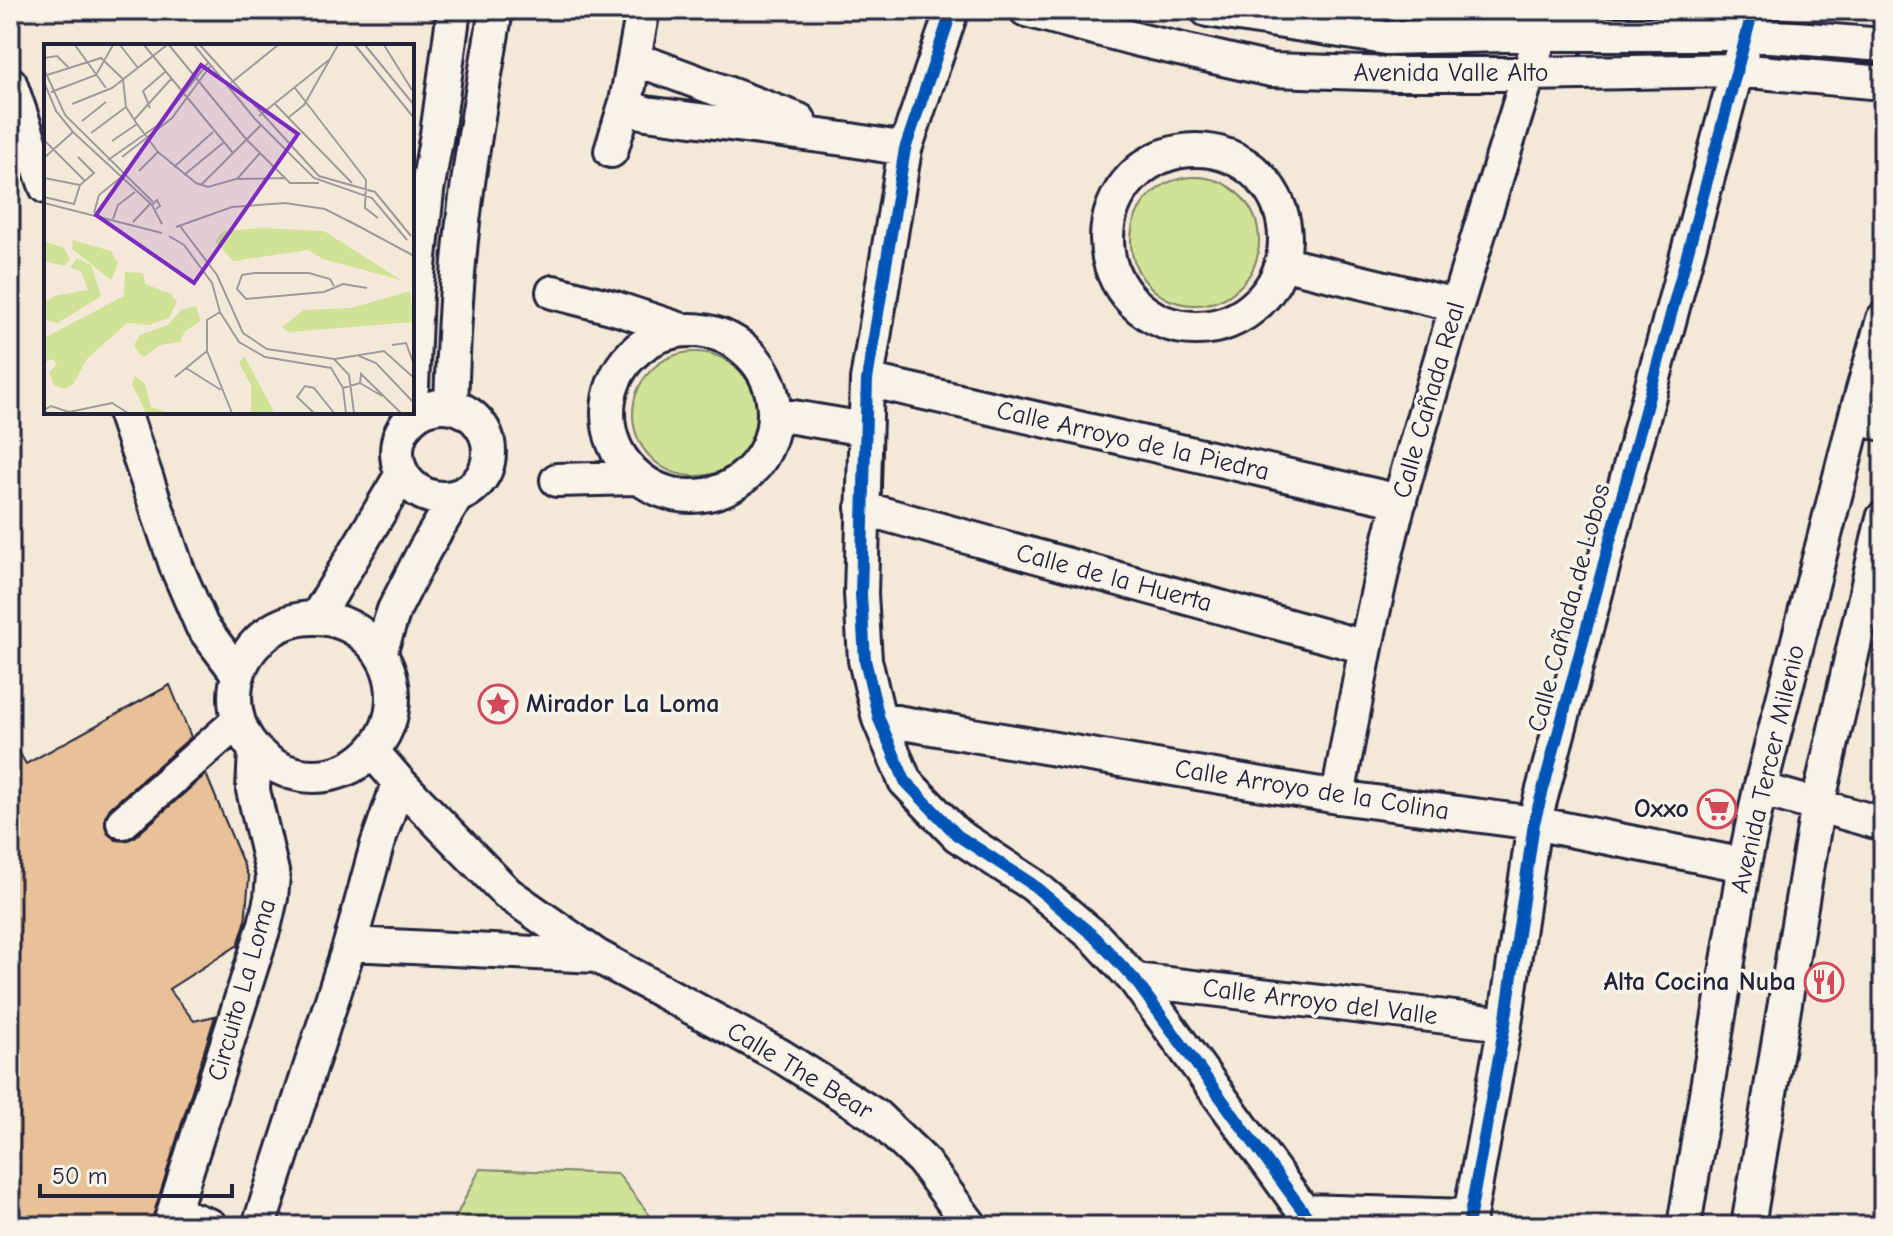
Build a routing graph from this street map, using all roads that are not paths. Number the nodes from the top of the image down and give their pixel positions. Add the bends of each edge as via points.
1 (454, 10) edge
2 (496, 10) edge
3 (643, 10) edge
4 (952, 10) edge
5 (1026, 10) edge
6 (1207, 10) edge
7 (1545, 22) edge
8 (1749, 22) edge
9 (1883, 45) edge
10 (1737, 70) junction
11 (1528, 74) junction
12 (10, 83) edge
13 (1883, 83) edge
14 (629, 87) junction
15 (437, 134) junction
16 (474, 140) junction
17 (851, 140) junction
18 (905, 149) junction
19 (611, 151) dead end
20 (44, 181) edge
21 (420, 189) edge
22 (1281, 263) junction
23 (553, 292) dead end
24 (1456, 305) junction
25 (1883, 319) edge
26 (679, 329) junction
27 (414, 347) edge
28 (867, 380) junction
29 (414, 400) edge
30 (451, 406) junction
31 (125, 414) edge
32 (407, 414) edge
33 (775, 414) junction
34 (1869, 421) edge
35 (865, 429) junction
36 (402, 474) junction
37 (637, 478) junction
38 (557, 480) dead end
39 (457, 496) junction
40 (1400, 501) junction
41 (862, 508) junction
42 (1883, 518) edge
43 (317, 617) junction
44 (1365, 647) junction
45 (380, 653) junction
46 (238, 674) junction
47 (879, 719) junction
48 (238, 721) junction
49 (255, 751) junction
50 (373, 752) junction
51 (399, 782) junction
52 (1760, 789) junction
53 (1338, 797) junction
54 (1818, 804) junction
55 (123, 822) dead end
56 (1534, 823) junction
57 (1883, 824) edge
58 (1744, 865) junction
59 (350, 944) junction
60 (597, 956) junction
61 (1135, 980) junction
62 (1505, 1024) junction
63 (172, 1219) edge
64 (1308, 1219) edge
65 (1469, 1221) edge
66 (211, 1226) edge
67 (259, 1226) edge
68 (971, 1226) edge
69 (1684, 1226) edge
70 (1748, 1226) edge

1 - 15 street
2 - 16 street
3 - 14 street
4 - 18 street
5 - 11 street, Avenida Valle Alto via 1271,70
6 - 7 street, Avenida Valle Alto via 1386,38
7 - 8 street, Avenida Valle Alto
7 - 11 street, Calle Cañada Real
8 - 9 street, Avenida Valle Alto
8 - 10 street, Calle Cañada de Lobos
10 - 11 street, Avenida Valle Alto
10 - 13 street, Avenida Valle Alto
10 - 56 street, Calle Cañada de Lobos
11 - 24 street, Calle Cañada Real
12 - 20 street
14 - 17 street via 637,110 646,113
14 - 17 street via 642,65 652,65
14 - 19 street
15 - 16 street
15 - 21 street
16 - 30 street via 455,307
17 - 18 street
18 - 28 street
21 - 27 street
22 - 22 street via 1285,238 1270,191 1236,159 1217,152 1189,150 1159,157 1122,188 1110,214 1110,264 1119,283 1144,312 1186,328 1216,326 1246,313 1268,291
22 - 24 street
23 - 26 street
24 - 40 street, Calle Cañada Real
25 - 34 street, Avenida Tercer Milenio
26 - 33 street via 707,330 734,341 756,360 770,385
26 - 37 street via 651,338 628,356 614,379 609,432
28 - 35 street
28 - 40 street, Calle Arroyo de la Piedra
29 - 30 street via 430,407
30 - 39 street via 477,421 489,449 486,469 475,486
31 - 46 street via 202,626
32 - 36 street via 396,453
33 - 35 street
33 - 37 street via 771,440 758,464 714,494 687,497
34 - 52 street, Avenida Tercer Milenio
35 - 41 street
36 - 39 street via 425,495
36 - 43 street
37 - 38 street
39 - 45 street via 394,610
40 - 44 street, Calle Cañada Real
41 - 44 street, Calle de la Huerta
41 - 47 street via 865,660
42 - 54 street
43 - 45 street via 353,627
43 - 46 street via 268,632 250,650
44 - 53 street, Calle Cañada Real
45 - 50 street via 391,677 394,703 388,730
46 - 48 street
47 - 53 street, Calle Arroyo de la Colina
47 - 61 street via 905,781 957,835 1032,884 1096,938
48 - 49 street
48 - 55 street
49 - 50 street via 282,770 314,777 346,771
49 - 63 street, Circuito La Loma via 253,790 273,876 271,898
50 - 51 street, Calle The Bear
51 - 59 street
51 - 60 street, Calle The Bear via 507,893
52 - 54 street
52 - 58 street, Avenida Tercer Milenio
53 - 56 street, Calle Arroyo de la Colina
54 - 57 street
54 - 70 street
56 - 58 street, Calle Arroyo de la Colina
56 - 62 street, Calle Cañada de Lobos
58 - 69 street, Avenida Tercer Milenio
59 - 60 street, Calle The Bear
59 - 67 street
60 - 68 street, Calle The Bear via 781,1056 876,1116 922,1160
61 - 62 street, Calle Arroyo del Valle
61 - 64 street
62 - 65 street, Calle Cañada de Lobos
63 - 66 street
64 - 65 street

